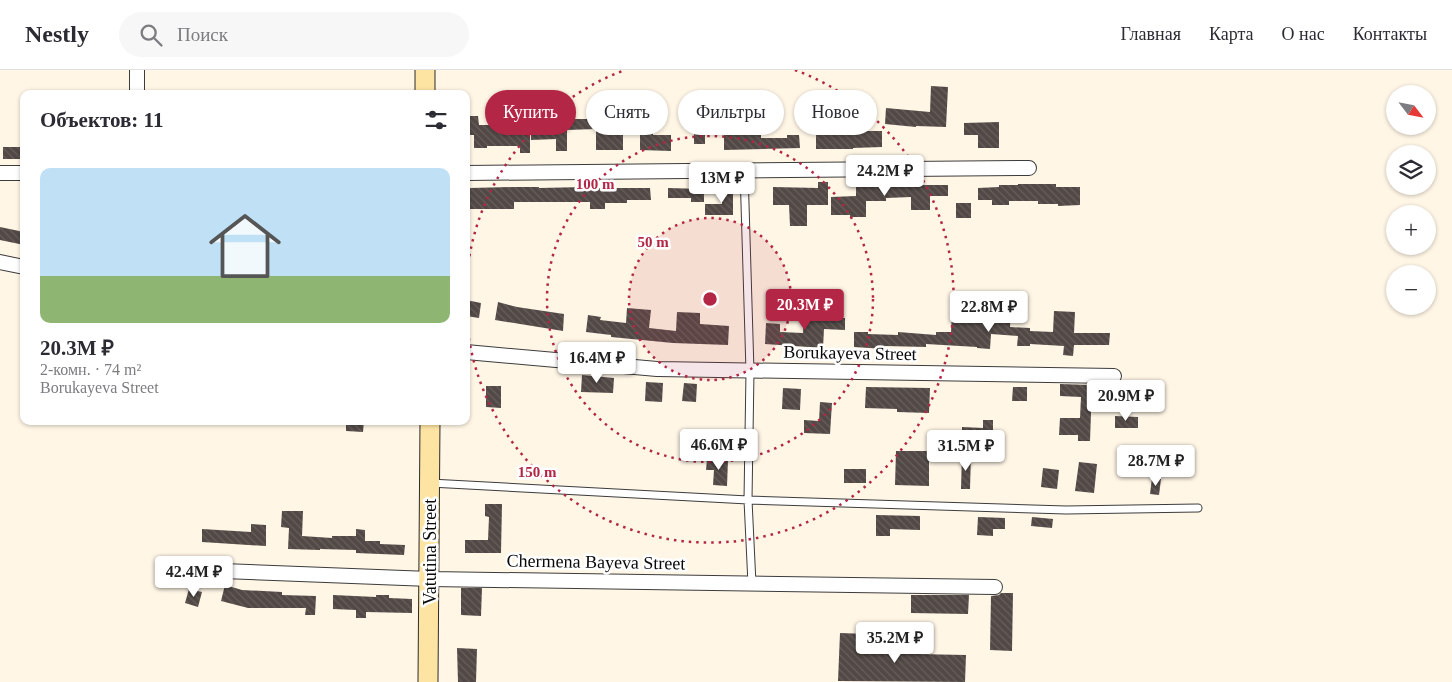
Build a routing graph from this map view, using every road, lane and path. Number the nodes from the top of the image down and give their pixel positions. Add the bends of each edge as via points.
1 (137, 70) edge
2 (425, 70) edge
3 (137, 90) edge
4 (425, 90) edge
5 (1029, 168) dead end
6 (744, 170) junction
7 (470, 172) edge
8 (0, 173) edge
9 (20, 173) edge
10 (0, 262) edge
11 (20, 266) edge
12 (470, 352) edge
13 (750, 371) junction
14 (1114, 376) dead end
15 (430, 425) edge
16 (430, 483) junction
17 (748, 500) junction
18 (1198, 508) dead end
19 (196, 570) dead end
20 (430, 579) junction
21 (752, 584) junction
22 (995, 587) dead end
23 (428, 682) edge

1 - 3 street
2 - 4 street
5 - 6 street
6 - 7 street
6 - 13 lane
8 - 9 street
10 - 11 street
12 - 13 street, Borukayeva Street via 657,369
13 - 14 street, Borukayeva Street
13 - 17 lane
15 - 16 street, Vatutina Street
16 - 17 lane
16 - 20 street, Vatutina Street
17 - 18 lane via 1066,510
17 - 21 lane
19 - 20 street, Chermena Bayeva Street
20 - 21 street, Chermena Bayeva Street
20 - 23 street, Vatutina Street
21 - 22 street, Chermena Bayeva Street

